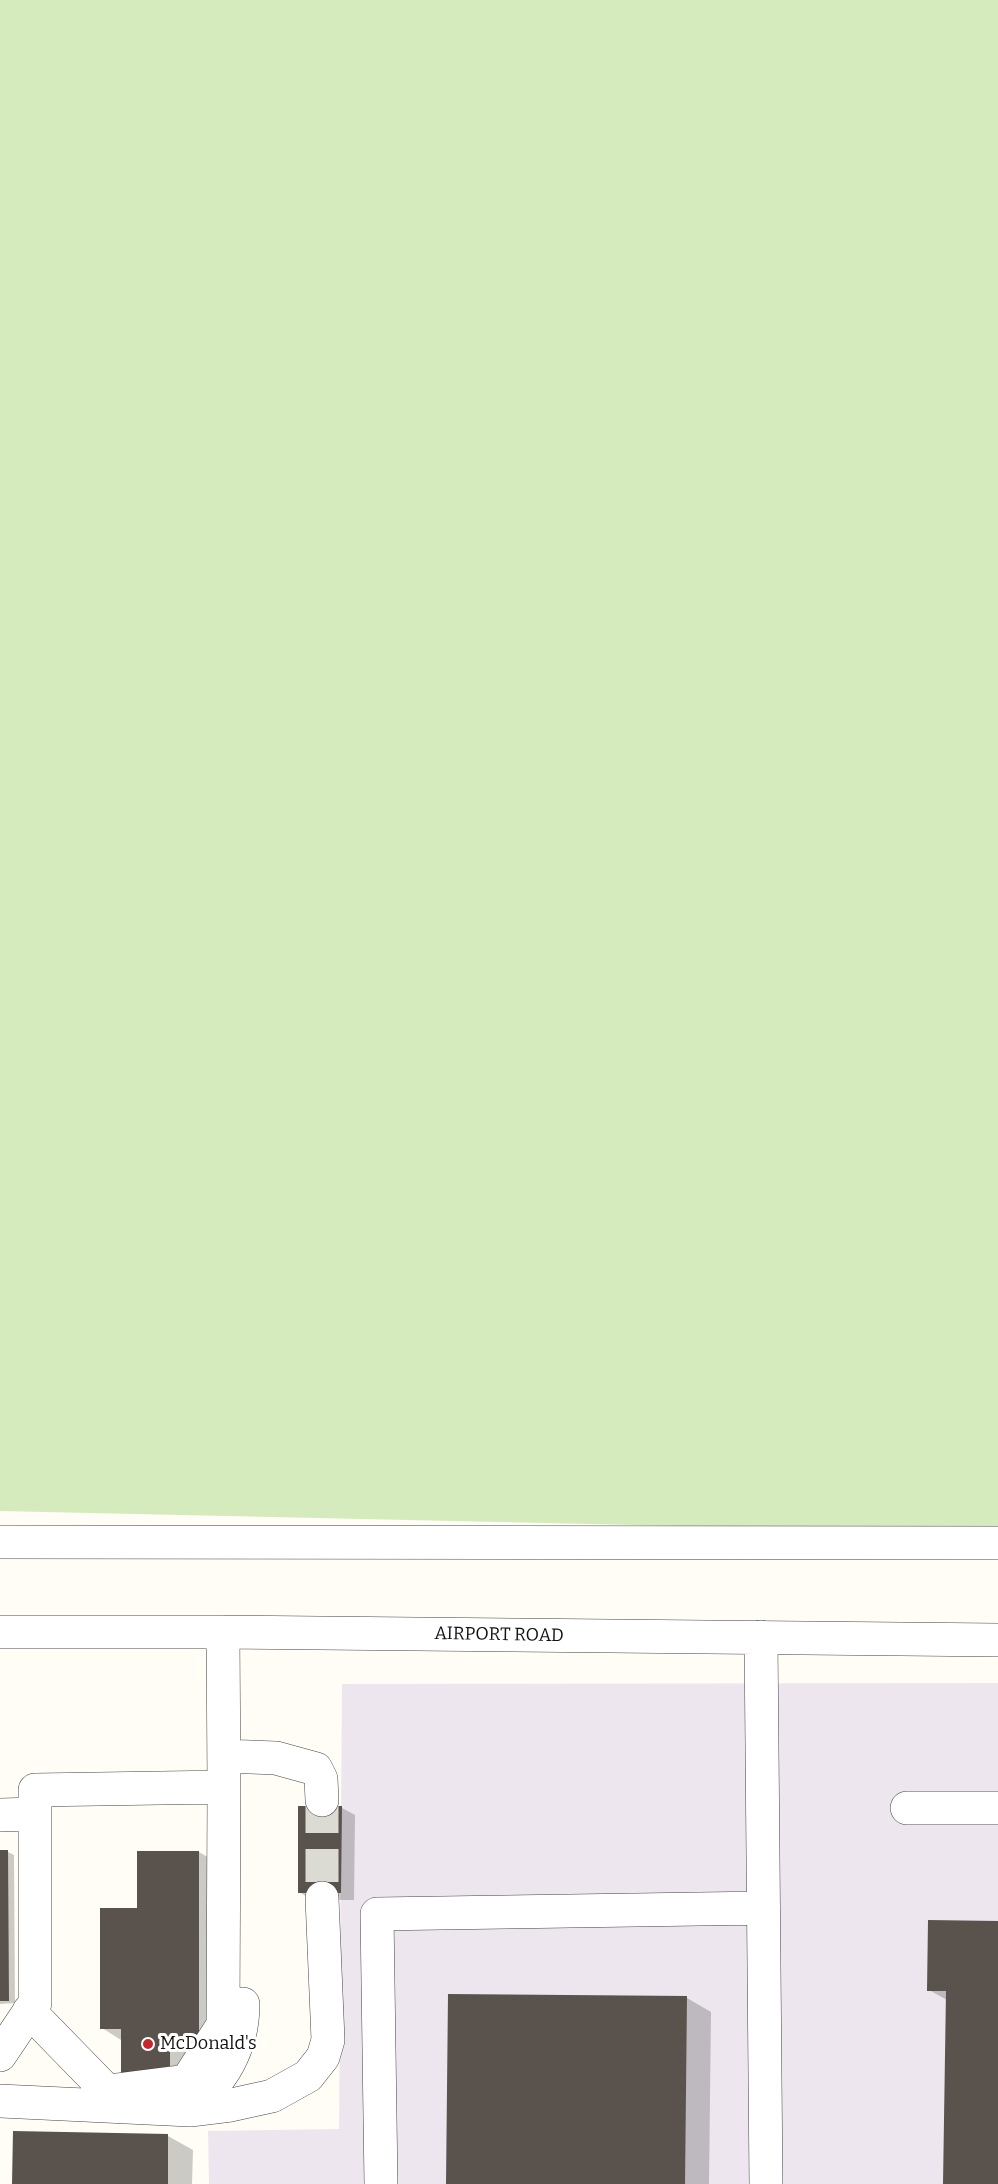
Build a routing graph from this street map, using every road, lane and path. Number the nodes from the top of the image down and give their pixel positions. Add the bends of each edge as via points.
1 (0, 1542) edge
2 (998, 1543) edge
3 (0, 1632) edge
4 (223, 1632) junction
5 (761, 1638) junction
6 (998, 1640) edge
7 (224, 1771) junction
8 (322, 1800) tunnel mouth
9 (908, 1808) dead end
10 (998, 1808) edge
11 (35, 1814) junction
12 (0, 1815) edge
13 (322, 1898) tunnel mouth
14 (764, 1908) junction
15 (29, 2011) junction
16 (0, 2055) edge
17 (107, 2091) junction
18 (0, 2099) edge
19 (190, 2110) junction
20 (381, 2184) edge
21 (766, 2184) edge

1 - 2 street
3 - 4 street, AIRPORT ROAD
4 - 5 street, AIRPORT ROAD
4 - 7 street
5 - 6 street, AIRPORT ROAD
5 - 14 street
7 - 8 street via 276,1758 316,1769 321,1779
7 - 11 street via 35,1790
7 - 17 street via 223,2025 186,2081
7 - 19 street via 243,1810 243,2017 228,2066
9 - 10 street
11 - 12 street
11 - 15 street via 35,2003
13 - 19 street via 328,2040 323,2057 308,2076 272,2096
14 - 20 street via 377,1914
14 - 21 street
15 - 16 street
15 - 17 street
17 - 18 street
18 - 19 street

